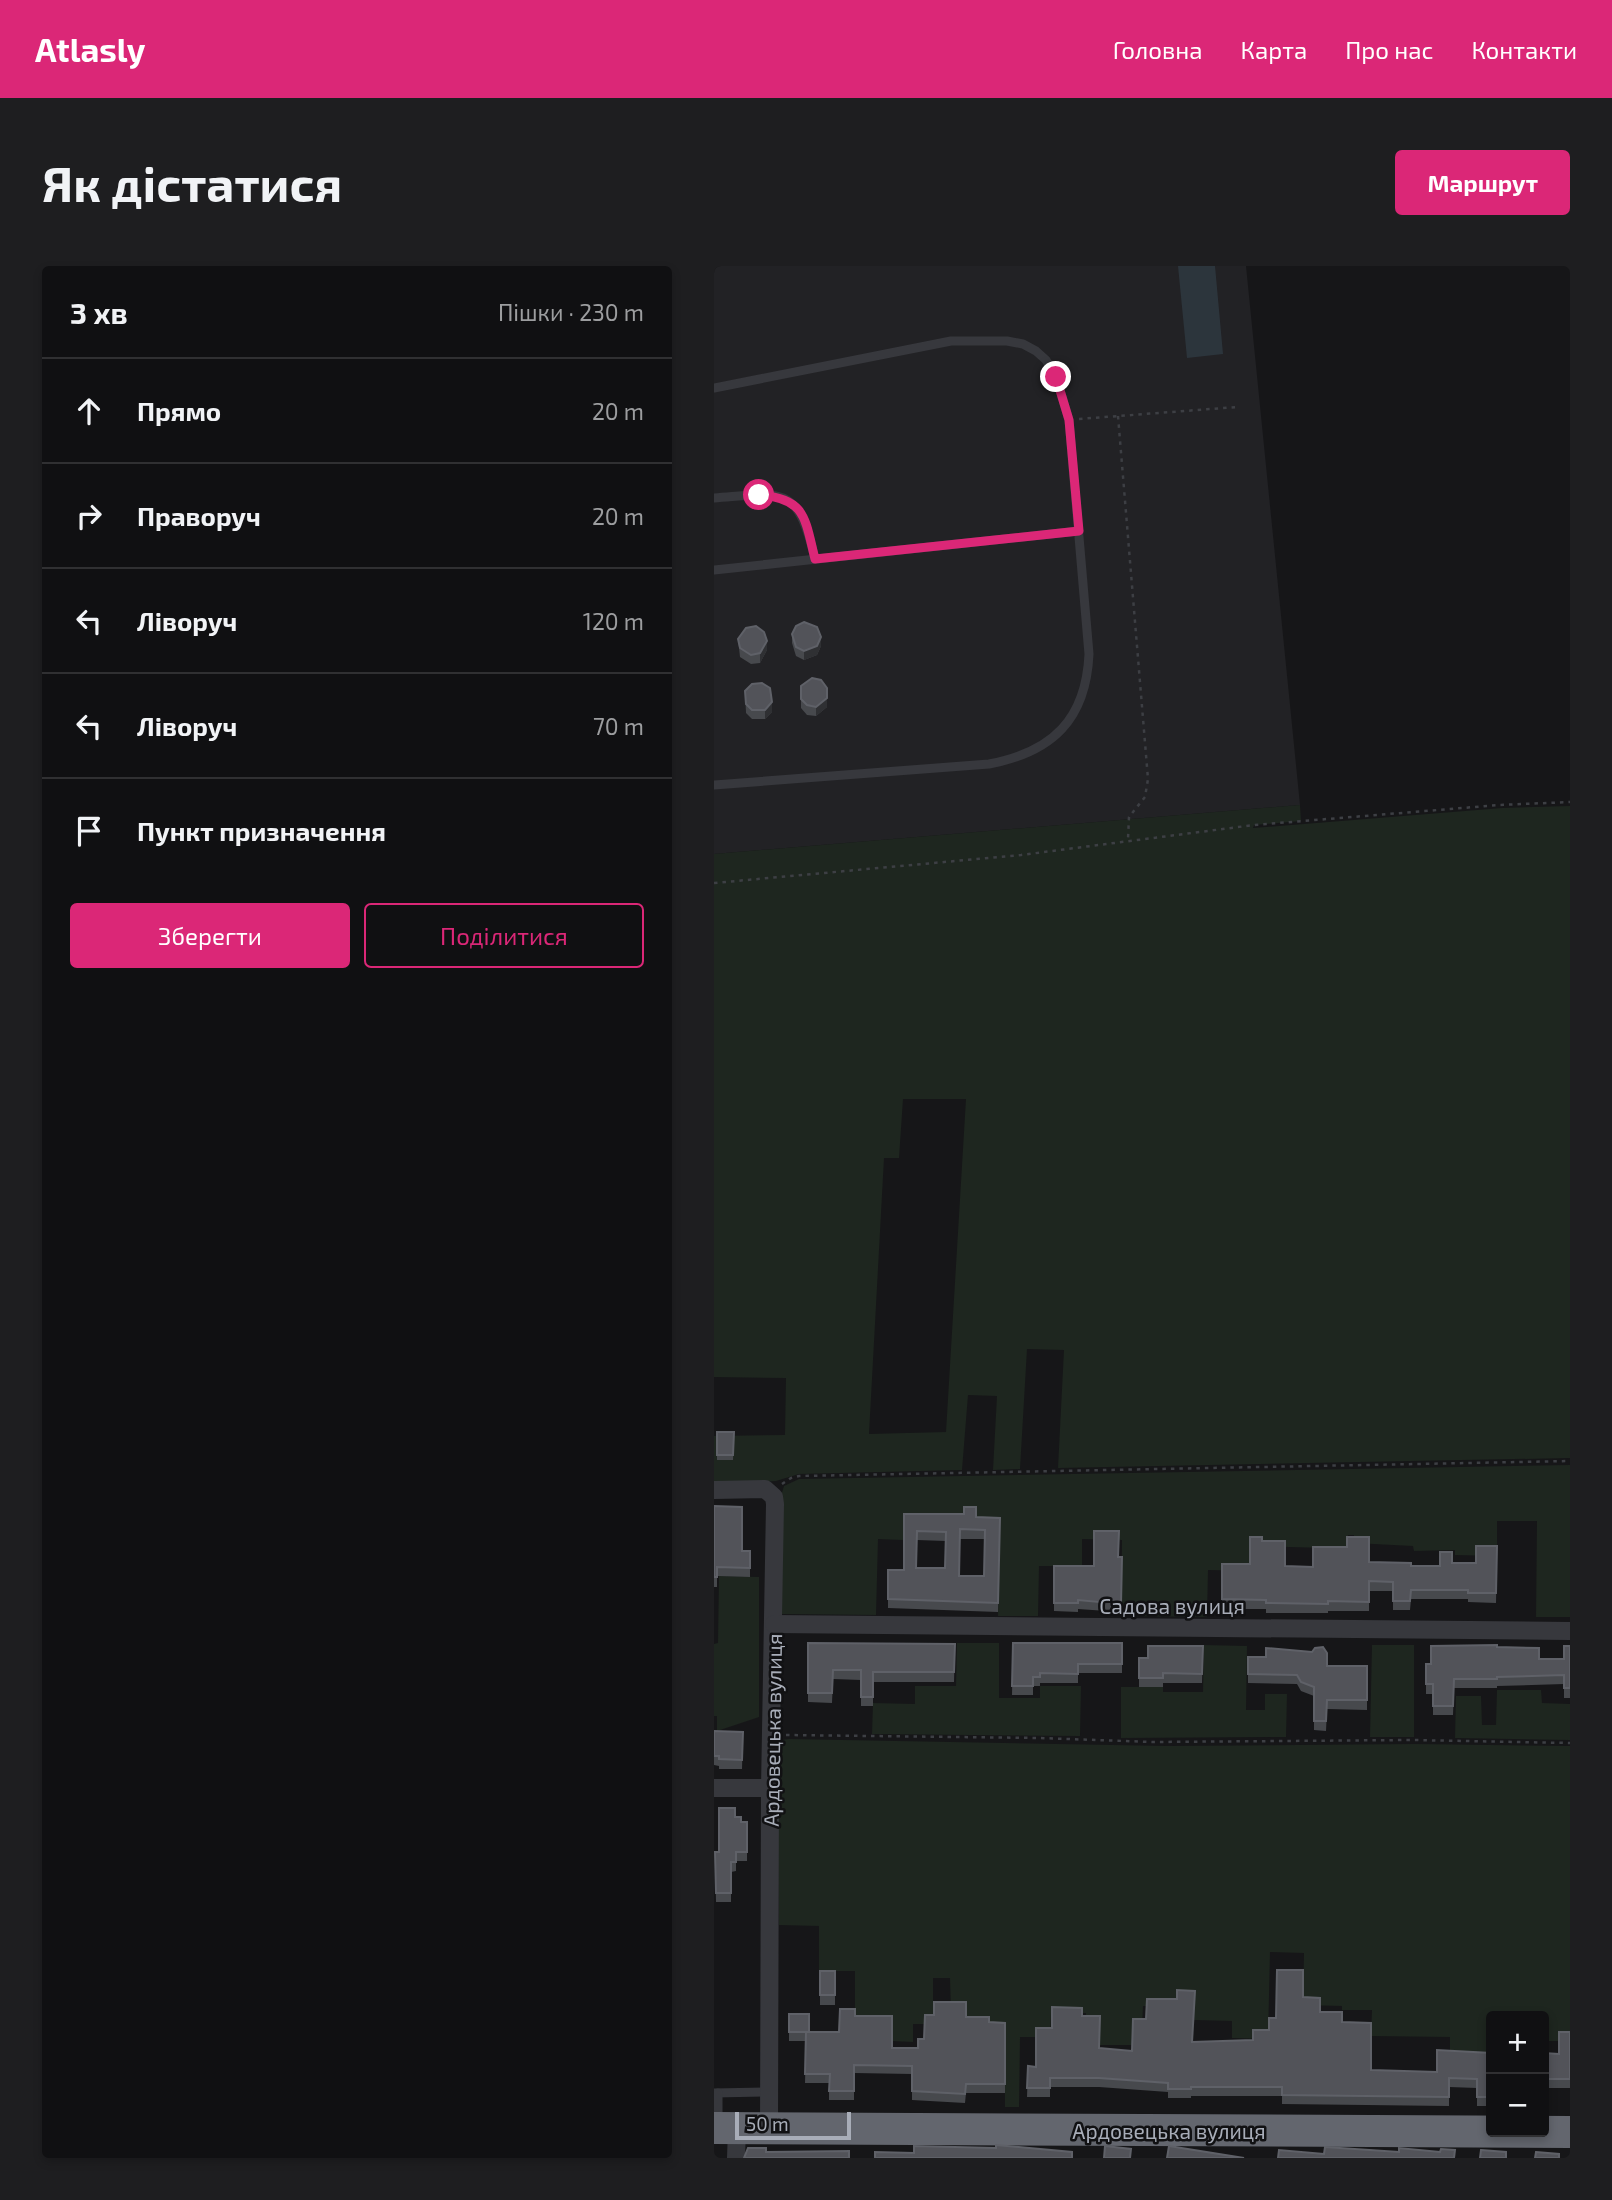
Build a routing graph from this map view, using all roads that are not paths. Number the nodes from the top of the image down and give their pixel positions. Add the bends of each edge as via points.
1 (714, 388) edge
2 (714, 498) edge
3 (1079, 531) junction
4 (815, 559) junction
5 (714, 570) edge
6 (714, 785) edge
7 (714, 1490) edge
8 (774, 1624) junction
9 (1570, 1631) edge
10 (714, 1788) edge
11 (770, 1788) junction
12 (716, 2092) edge
13 (769, 2092) junction
14 (768, 2129) junction
15 (1570, 2132) edge
16 (726, 2136) edge

1 - 3 lane via 951,341 1023,344 1046,360 1069,420
2 - 4 lane via 759,495 790,500 807,525
3 - 4 lane
3 - 6 lane via 1088,675 1075,715 1048,741 1011,760 989,764
4 - 5 lane
7 - 8 street, Ардовецька вулиця via 755,1488 771,1494 775,1504
8 - 9 street, Садова вулиця
8 - 11 street, Ардовецька вулиця
10 - 11 street
11 - 13 street, Ардовецька вулиця
12 - 13 lane
12 - 16 lane
13 - 14 street, Ардовецька вулиця
14 - 15 highway, Ардовецька вулиця
14 - 16 highway, Ардовецька вулиця

